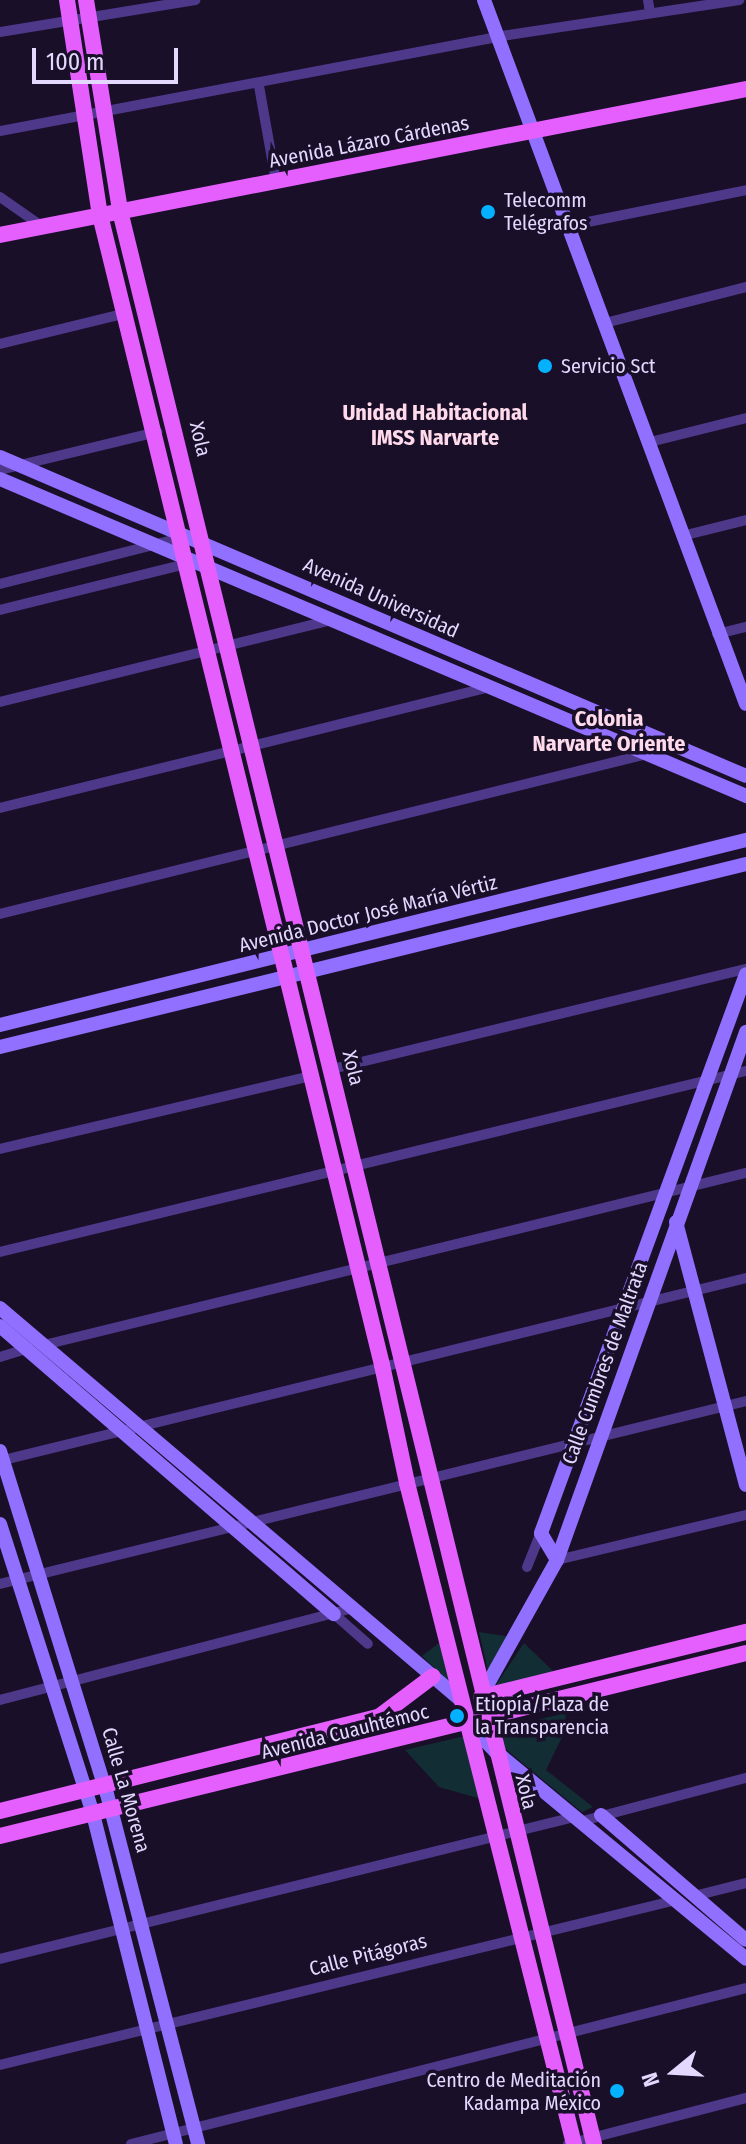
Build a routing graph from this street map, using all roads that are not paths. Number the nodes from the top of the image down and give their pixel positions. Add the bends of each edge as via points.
1 (67, 0) edge
2 (86, 0) edge
3 (195, 0) edge
4 (484, 0) edge
5 (648, 0) edge
6 (739, 0) edge
7 (650, 12) junction
8 (89, 17) junction
9 (71, 20) junction
10 (0, 32) edge
11 (497, 37) junction
12 (259, 86) junction
13 (746, 89) edge
14 (104, 114) junction
15 (83, 115) junction
16 (530, 130) junction
17 (0, 131) edge
18 (276, 181) junction
19 (746, 190) edge
20 (0, 197) edge
21 (120, 211) junction
22 (100, 215) junction
23 (568, 226) junction
24 (43, 227) junction
25 (0, 235) edge
26 (746, 287) edge
27 (127, 313) junction
28 (605, 323) junction
29 (0, 344) edge
30 (746, 418) edge
31 (157, 432) junction
32 (650, 442) junction
33 (0, 457) edge
34 (18, 465) junction
35 (0, 470) edge
36 (0, 479) edge
37 (746, 520) edge
38 (682, 536) junction
39 (180, 538) junction
40 (158, 545) junction
41 (204, 545) junction
42 (185, 561) junction
43 (209, 568) junction
44 (287, 579) junction
45 (0, 584) edge
46 (280, 597) junction
47 (0, 610) edge
48 (333, 620) junction
49 (746, 627) edge
50 (717, 634) junction
51 (228, 646) junction
52 (209, 651) junction
53 (490, 687) junction
54 (560, 698) junction
55 (0, 702) edge
56 (746, 704) edge
57 (552, 714) junction
58 (667, 744) junction
59 (253, 745) junction
60 (233, 750) junction
61 (647, 754) junction
62 (746, 776) edge
63 (746, 796) edge
64 (0, 808) edge
65 (746, 840) edge
66 (278, 846) junction
67 (258, 851) junction
68 (746, 864) edge
69 (0, 914) edge
70 (302, 952) junction
71 (283, 956) junction
72 (307, 969) junction
73 (746, 971) edge
74 (287, 973) junction
75 (0, 1025) edge
76 (746, 1032) edge
77 (0, 1047) edge
78 (332, 1069) junction
79 (746, 1071) edge
80 (730, 1075) junction
81 (312, 1076) junction
82 (707, 1080) junction
83 (0, 1149) edge
84 (356, 1165) junction
85 (335, 1170) junction
86 (746, 1173) edge
87 (688, 1188) junction
88 (667, 1193) junction
89 (676, 1221) junction
90 (0, 1252) edge
91 (380, 1262) junction
92 (358, 1267) junction
93 (746, 1278) edge
94 (694, 1290) junction
95 (648, 1302) junction
96 (625, 1307) junction
97 (0, 1308) edge
98 (0, 1326) edge
99 (44, 1345) junction
100 (27, 1349) junction
101 (0, 1357) edge
102 (404, 1360) junction
103 (382, 1365) junction
104 (746, 1401) edge
105 (725, 1406) junction
106 (138, 1427) junction
107 (122, 1431) junction
108 (598, 1438) junction
109 (575, 1443) junction
110 (1, 1458) edge
111 (431, 1477) junction
112 (407, 1483) junction
113 (746, 1485) edge
114 (746, 1515) edge
115 (251, 1521) junction
116 (0, 1524) edge
117 (232, 1526) junction
118 (541, 1533) junction
119 (557, 1560) junction
120 (527, 1567) dead end
121 (39, 1574) junction
122 (18, 1580) junction
123 (0, 1584) edge
124 (354, 1608) junction
125 (334, 1614) junction
126 (746, 1632) edge
127 (368, 1644) dead end
128 (746, 1653) edge
129 (433, 1676) junction
130 (73, 1682) junction
131 (53, 1687) junction
132 (481, 1697) junction
133 (0, 1700) edge
134 (462, 1701) junction
135 (487, 1718) junction
136 (468, 1723) junction
137 (495, 1751) junction
138 (746, 1778) edge
139 (104, 1785) junction
140 (86, 1790) junction
141 (111, 1810) junction
142 (0, 1811) edge
143 (93, 1814) junction
144 (601, 1815) junction
145 (577, 1819) junction
146 (515, 1831) junction
147 (0, 1836) edge
148 (495, 1836) junction
149 (746, 1883) edge
150 (694, 1896) junction
151 (672, 1901) junction
152 (143, 1925) junction
153 (122, 1930) junction
154 (540, 1932) junction
155 (521, 1937) junction
156 (746, 1940) edge
157 (0, 1959) edge
158 (746, 1959) edge
159 (746, 1988) edge
160 (168, 2026) junction
161 (147, 2031) junction
162 (567, 2034) junction
163 (547, 2038) junction
164 (0, 2065) edge
165 (746, 2098) edge
166 (194, 2129) junction
167 (174, 2139) edge
168 (593, 2141) edge
169 (571, 2143) edge
170 (131, 2144) edge
171 (198, 2144) edge

1 - 9 main road, Xola
2 - 8 main road, Xola
3 - 8 street
4 - 11 main road
5 - 7 street
6 - 7 street
7 - 11 street
8 - 9 street
8 - 14 main road, Xola
9 - 10 street
9 - 15 main road, Xola
11 - 12 street
11 - 16 main road
12 - 14 street
12 - 18 street
13 - 16 main road, Avenida Lázaro Cárdenas
14 - 15 street
14 - 21 main road, Xola
15 - 17 street
15 - 22 main road, Xola
16 - 18 main road, Avenida Lázaro Cárdenas
16 - 23 main road
18 - 21 main road, Avenida Lázaro Cárdenas
19 - 23 street
20 - 24 street
21 - 22 main road, Avenida Lázaro Cárdenas
21 - 41 main road, Xola
22 - 24 main road, Avenida Lázaro Cárdenas
22 - 27 main road, Xola
23 - 28 main road
24 - 25 main road, Avenida Lázaro Cárdenas
26 - 28 street
27 - 29 street
27 - 31 main road, Xola
28 - 32 main road
30 - 32 street
31 - 34 street
31 - 39 main road, Xola
32 - 38 main road
33 - 34 main road, Avenida Universidad
34 - 35 street
34 - 39 main road, Avenida Universidad
36 - 40 main road, Avenida Universidad
37 - 38 street
38 - 50 main road
39 - 40 street
39 - 41 main road, Avenida Universidad
39 - 42 main road, Xola
40 - 42 main road, Avenida Universidad
40 - 45 street
41 - 43 main road, Xola
41 - 44 main road, Avenida Universidad
42 - 43 main road, Avenida Universidad
42 - 47 street
42 - 52 main road, Xola
43 - 46 main road, Avenida Universidad
43 - 51 main road, Xola
44 - 46 main road
44 - 54 main road, Avenida Universidad
46 - 48 main road, Avenida Universidad
48 - 51 street
48 - 53 main road, Avenida Universidad
49 - 50 street
50 - 56 main road
51 - 52 street
51 - 59 main road, Xola
52 - 55 street
52 - 60 main road, Xola
53 - 57 main road, Avenida Universidad
53 - 59 street
54 - 57 main road
54 - 58 main road, Avenida Universidad
57 - 61 main road, Avenida Universidad
58 - 61 street
58 - 62 main road, Avenida Universidad
59 - 60 street
59 - 66 main road, Xola
60 - 64 street
60 - 67 main road, Xola
61 - 63 main road, Avenida Universidad
61 - 66 street
65 - 70 main road, Avenida Doctor José María Vértiz
66 - 67 street
66 - 70 main road, Xola
67 - 69 street
67 - 71 main road, Xola
68 - 72 main road, Avenida Doctor José María Vértiz
70 - 71 main road, Avenida Doctor José María Vértiz
70 - 72 main road, Xola
71 - 74 main road, Xola
71 - 75 main road, Avenida Doctor José María Vértiz
72 - 74 main road, Avenida Doctor José María Vértiz
72 - 78 main road, Xola
73 - 78 street
73 - 82 main road, Calle Cumbres de Maltrata
74 - 77 main road, Avenida Doctor José María Vértiz
74 - 81 main road, Xola
76 - 80 main road, Calle Cumbres de Maltrata
78 - 84 main road, Xola
79 - 80 street
80 - 82 street
80 - 87 main road, Calle Cumbres de Maltrata
81 - 83 street
81 - 85 main road, Xola
82 - 84 street
82 - 88 main road, Calle Cumbres de Maltrata
84 - 85 street
84 - 91 main road, Xola
85 - 90 street
85 - 92 main road, Xola
86 - 87 street
87 - 88 street
87 - 89 main road, Calle Cumbres de Maltrata
88 - 91 street
88 - 96 main road, Calle Cumbres de Maltrata
89 - 94 main road
89 - 95 main road, Calle Cumbres de Maltrata
91 - 92 street
91 - 102 main road, Xola
92 - 99 street
92 - 103 main road, Xola
93 - 94 street
94 - 95 street
94 - 105 main road
95 - 96 street
95 - 108 main road, Calle Cumbres de Maltrata
96 - 102 street
96 - 109 main road, Calle Cumbres de Maltrata
97 - 99 main road
98 - 100 main road
99 - 106 main road
100 - 101 street
100 - 107 main road
102 - 103 street
102 - 111 main road, Xola
103 - 106 street
103 - 112 main road, Xola
104 - 105 street
105 - 108 street
105 - 113 main road
106 - 107 street
106 - 115 main road
107 - 110 street
107 - 117 main road
108 - 109 street
108 - 119 main road, Calle Cumbres de Maltrata
109 - 111 street
109 - 118 main road, Calle Cumbres de Maltrata
110 - 121 main road, Calle La Morena
111 - 112 street
111 - 132 main road, Xola
112 - 115 street
112 - 134 main road, Xola
114 - 119 street
115 - 117 street
115 - 124 main road
116 - 122 main road, Calle La Morena
117 - 121 street
117 - 125 main road
118 - 119 main road
118 - 120 street, Calle Cumbres de Maltrata
119 - 132 main road, Calle Cumbres de Maltrata
121 - 122 street
121 - 130 main road, Calle La Morena
122 - 123 street
122 - 131 main road, Calle La Morena
124 - 125 street
124 - 129 main road
125 - 127 street
125 - 130 street
126 - 132 main road
128 - 135 main road, Avenida Cuauhtémoc
129 - 134 main road
129 - 139 main road, Avenida Cuauhtémoc via 380,1716
130 - 131 street
130 - 139 main road, Calle La Morena
131 - 133 street
131 - 140 main road, Calle La Morena
132 - 135 main road, Xola
134 - 136 main road, Xola
135 - 136 main road, Avenida Cuauhtémoc
135 - 137 main road, Xola
136 - 137 main road
136 - 141 main road, Avenida Cuauhtémoc
136 - 148 main road, Xola
137 - 145 main road
137 - 146 main road, Xola
138 - 144 street
139 - 140 main road, Avenida Cuauhtémoc
139 - 141 main road, Calle La Morena
140 - 142 main road, Avenida Cuauhtémoc
140 - 143 main road, Calle La Morena
141 - 143 main road, Avenida Cuauhtémoc
141 - 152 main road, Calle La Morena
143 - 147 main road, Avenida Cuauhtémoc
143 - 153 main road, Calle La Morena
144 - 145 street
144 - 150 main road
145 - 146 street
145 - 151 main road
146 - 148 street
146 - 154 main road, Xola
148 - 152 street
148 - 155 main road, Xola
149 - 150 street, Calle Pitágoras
150 - 151 main road, Calle Pitágoras
150 - 156 main road
151 - 154 street, Calle Pitágoras
151 - 158 main road
152 - 153 street
152 - 160 main road, Calle La Morena
153 - 157 street
153 - 161 main road, Calle La Morena
154 - 155 street, Calle Pitágoras
154 - 162 main road, Xola
155 - 160 street, Calle Pitágoras
155 - 163 main road, Xola
159 - 162 street
160 - 161 street, Calle Pitágoras
160 - 166 main road, Calle La Morena
161 - 164 street, Calle Pitágoras
161 - 167 main road, Calle La Morena
162 - 163 street
162 - 168 main road, Xola
163 - 166 street
163 - 169 main road, Xola
165 - 168 street
166 - 167 street
166 - 171 main road, Calle La Morena
167 - 170 street
168 - 169 street

